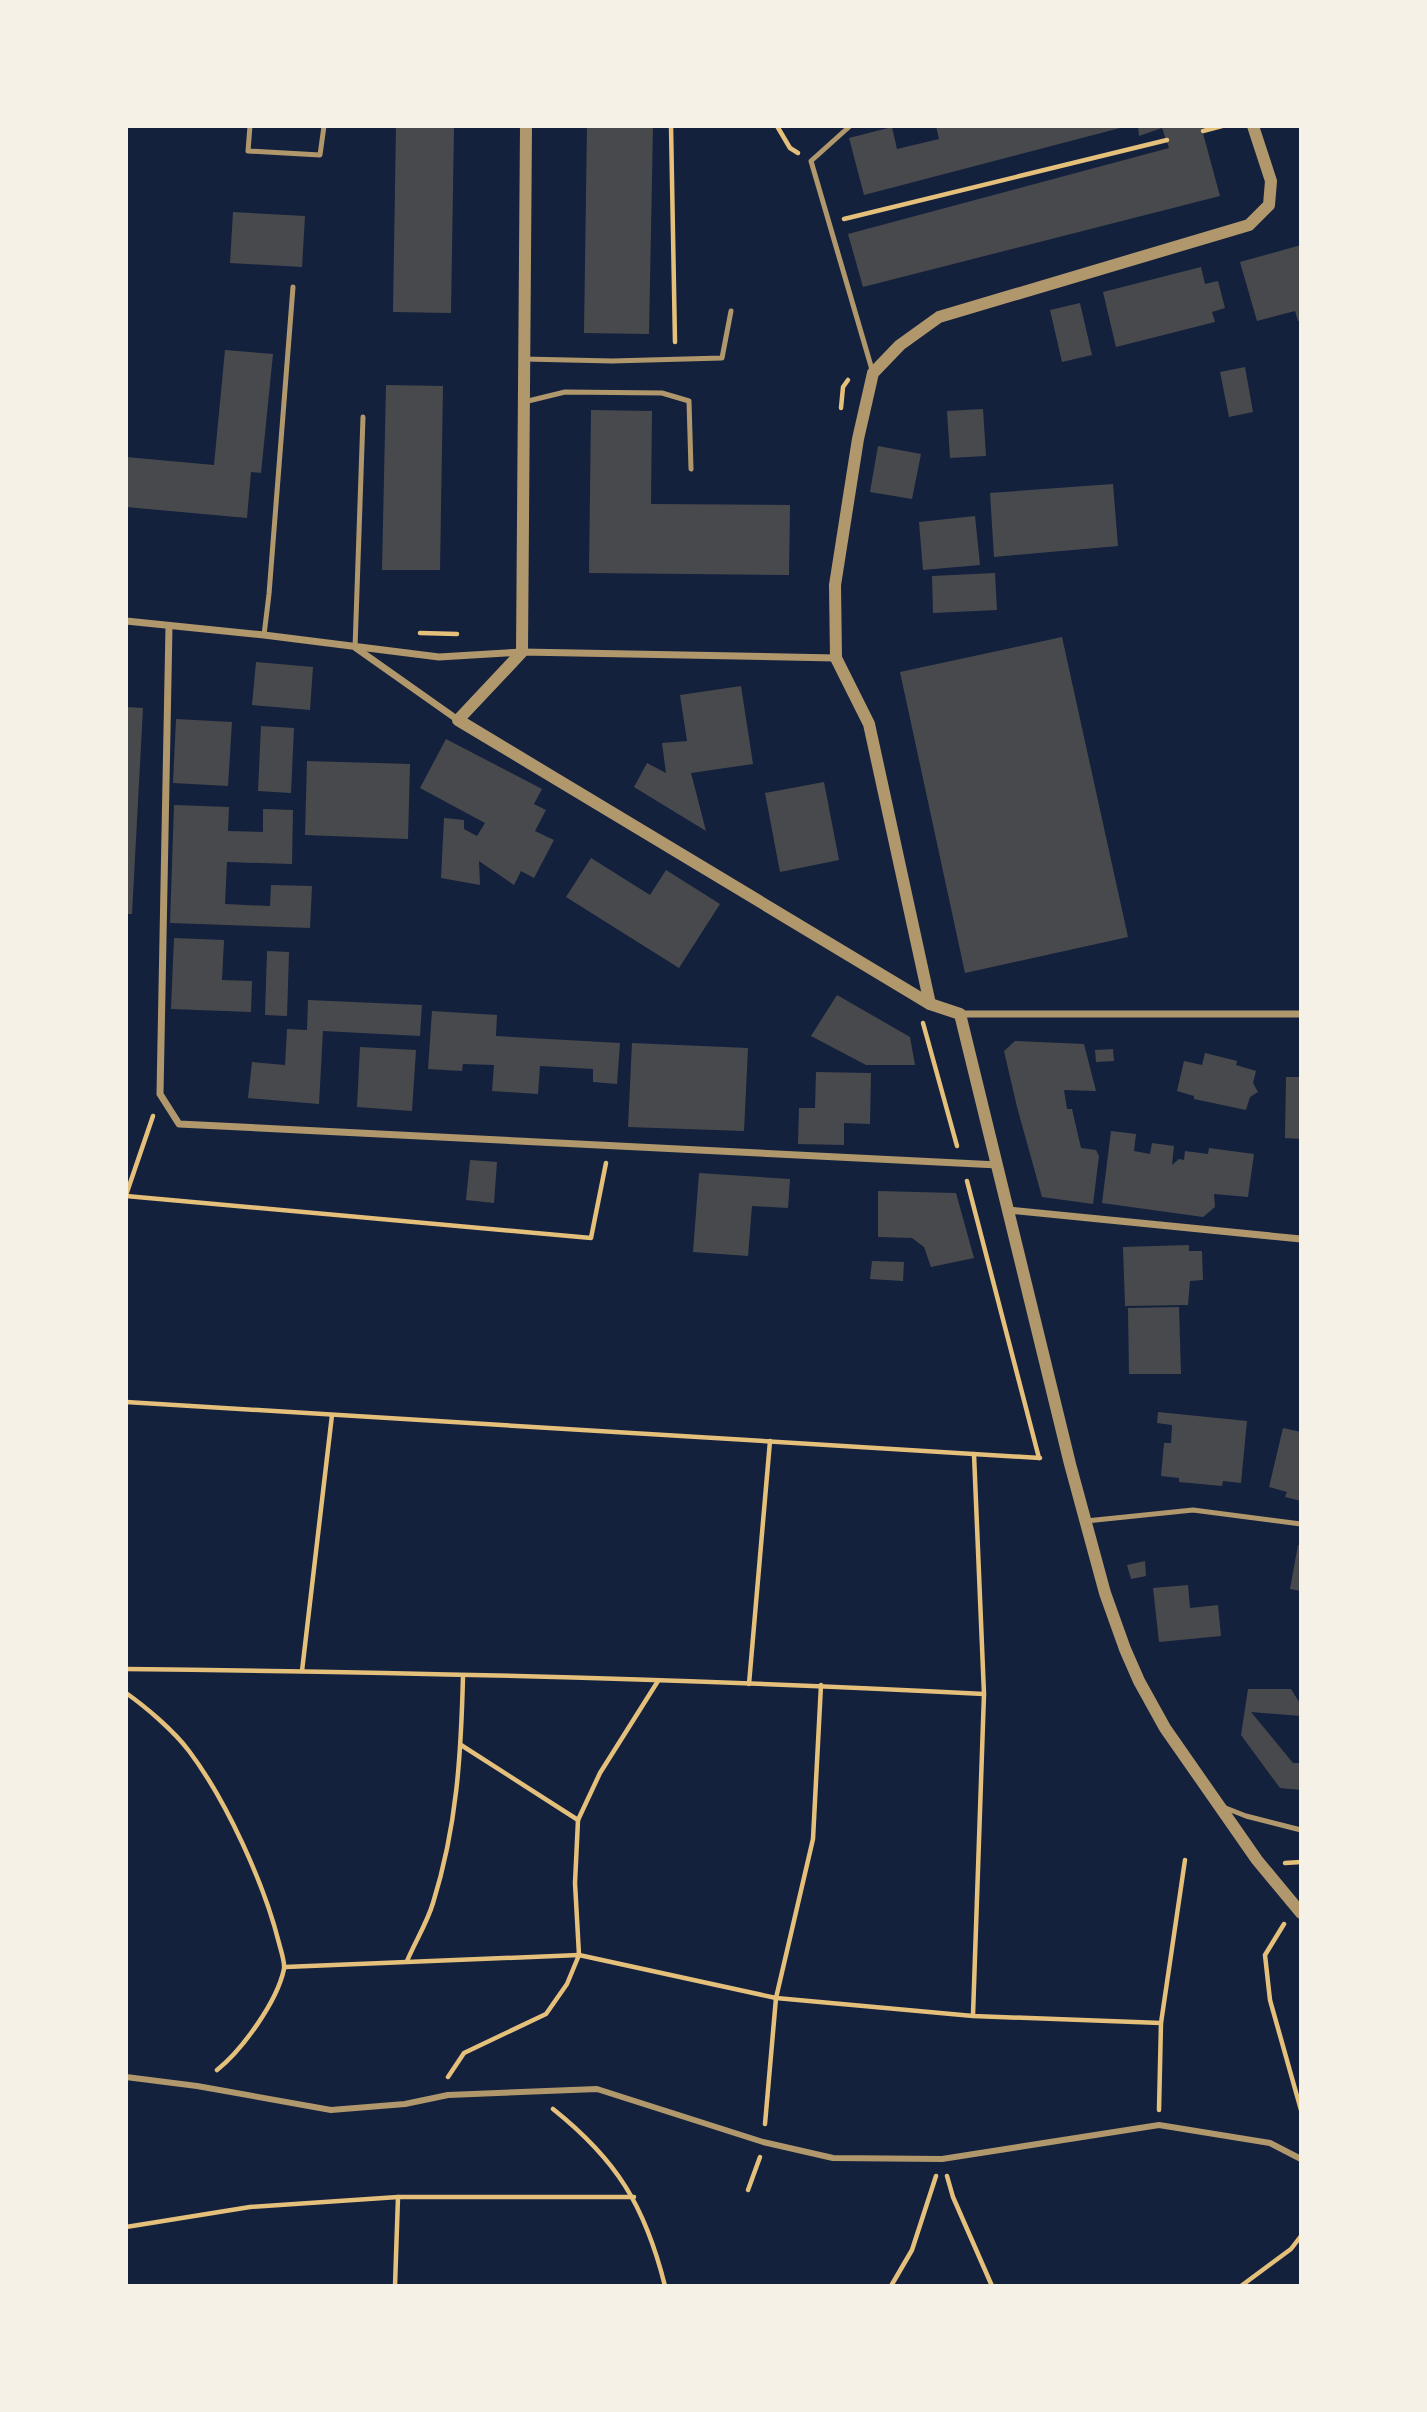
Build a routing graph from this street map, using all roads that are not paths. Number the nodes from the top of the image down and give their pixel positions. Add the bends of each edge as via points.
1 (250, 126) edge
2 (324, 126) edge
3 (526, 126) edge
4 (850, 126) edge
5 (1253, 126) edge
6 (293, 287) dead end
7 (731, 311) dead end
8 (524, 359) junction
9 (873, 373) junction
10 (524, 402) junction
11 (363, 417) dead end
12 (691, 469) dead end
13 (126, 621) edge
14 (169, 626) junction
15 (264, 635) junction
16 (355, 648) junction
17 (522, 652) junction
18 (836, 658) junction
19 (458, 720) junction
20 (930, 1004) junction
21 (960, 1014) junction
22 (1301, 1014) edge
23 (999, 1165) junction
24 (1009, 1210) junction
25 (1301, 1239) edge
26 (1086, 1521) junction
27 (1301, 1524) edge
28 (1217, 1805) junction
29 (1301, 1830) edge
30 (1298, 1909) edge
31 (126, 2077) edge
32 (1301, 2159) edge

1 - 2 lane via 248,151 320,155
3 - 8 street
4 - 9 lane via 811,161
5 - 9 street via 1271,181 1269,205 1249,225 939,317 900,345
6 - 15 lane
7 - 8 lane via 722,358
8 - 10 street
9 - 18 street via 841,538 835,585
10 - 12 lane via 565,392 662,393 689,401
10 - 17 street
11 - 16 lane
13 - 14 street
14 - 15 street
14 - 23 street via 160,1094 179,1124
15 - 16 street
16 - 17 street via 439,657
16 - 19 street
17 - 18 street
17 - 19 street
18 - 20 street via 869,724
19 - 20 street
20 - 21 street
21 - 22 street
21 - 23 street
23 - 24 street
24 - 25 street
24 - 26 street
26 - 27 lane via 1193,1510
26 - 28 street via 1105,1592 1139,1681
28 - 29 lane
28 - 30 street
31 - 32 street via 331,2110 448,2095 597,2089 763,2142 833,2158 942,2159 1159,2125 1270,2144

